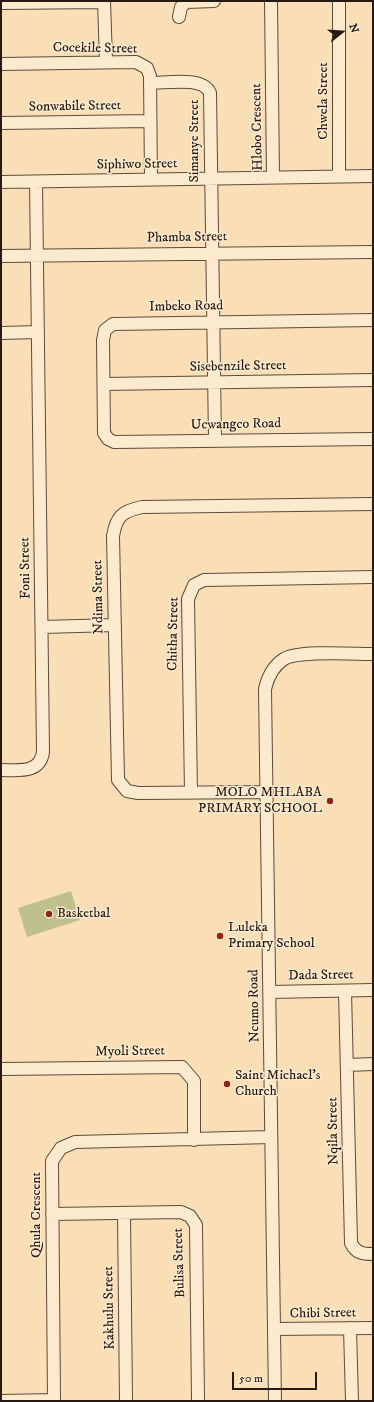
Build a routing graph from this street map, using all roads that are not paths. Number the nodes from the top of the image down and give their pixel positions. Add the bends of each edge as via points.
1 (104, 1) edge
2 (214, 1) edge
3 (271, 1) edge
4 (339, 1) edge
5 (1, 3) edge
6 (179, 17) dead end
7 (106, 61) junction
8 (1, 64) edge
9 (150, 83) junction
10 (150, 121) junction
11 (1, 123) edge
12 (340, 176) junction
13 (373, 176) edge
14 (273, 177) junction
15 (210, 178) junction
16 (151, 179) junction
17 (1, 182) edge
18 (36, 182) junction
19 (373, 252) edge
20 (212, 253) junction
21 (36, 255) junction
22 (1, 256) edge
23 (373, 320) edge
24 (212, 322) junction
25 (38, 332) junction
26 (1, 333) edge
27 (373, 380) edge
28 (213, 382) junction
29 (104, 384) junction
30 (104, 433) joint
31 (373, 439) edge
32 (215, 440) junction
33 (373, 504) edge
34 (373, 577) edge
35 (115, 625) junction
36 (42, 627) junction
37 (373, 654) edge
38 (1, 770) edge
39 (266, 792) junction
40 (191, 793) junction
41 (373, 990) edge
42 (345, 991) junction
43 (270, 992) junction
44 (373, 1064) edge
45 (347, 1065) junction
46 (1, 1069) edge
47 (271, 1137) junction
48 (194, 1140) junction
49 (52, 1214) junction
50 (124, 1214) junction
51 (373, 1254) edge
52 (350, 1328) junction
53 (373, 1328) edge
54 (274, 1329) junction
55 (54, 1400) edge
56 (1, 1401) edge
57 (126, 1401) edge
58 (198, 1401) edge
59 (275, 1401) edge
60 (352, 1401) edge

1 - 5 street
1 - 7 street
2 - 6 street via 186,2 181,7
3 - 14 street, Hlobo Crescent
4 - 12 street, Chwela Street
7 - 8 street, Cocekile Street
7 - 9 street, Cocekile Street via 141,63 149,70
9 - 10 street, Cocekile Street
9 - 15 street, Simanye Street via 196,82 205,85 209,90
10 - 11 street, Sonwabile Street
10 - 16 street, Cocekile Street
12 - 13 street, Hlobo Crescent
12 - 14 street, Hlobo Crescent
14 - 15 street, Siphiwo Street
15 - 16 street, Siphiwo Street
15 - 20 street, Simanye Street
16 - 18 street, Siphiwo Street
17 - 18 street, Siphiwo Street
18 - 21 street, Foni Street
19 - 20 street, Phamba Street
20 - 21 street, Phamba Street
20 - 24 street, Simanye Street
21 - 22 street, Phamba Street
21 - 25 street, Foni Street
23 - 24 street, Imbeko Road
24 - 28 street, Simanye Street
24 - 29 street, Imbeko Road via 109,325 103,340
25 - 26 street
25 - 36 street, Foni Street
27 - 28 street, Sisebenzile Street
28 - 29 street, Sisebenzile Street
28 - 32 street, Simanye Street
29 - 30 street, Imbeko Road
30 - 32 street, Ucwangco Road via 108,439 118,442
31 - 32 street, Ucwangco Road
33 - 35 street, Ndima Street via 142,507 125,512 115,524 113,536
34 - 40 street, Chitha Street via 204,580 194,585 188,599
35 - 36 street
35 - 40 street, Ndima Street via 118,780 123,788 131,792
36 - 38 street, Foni Street via 42,757 38,765 27,770
37 - 39 street, Ncumo Road via 302,655 285,658 269,673 265,689
39 - 40 street, Ndima Street
39 - 43 street, Ncumo Road
41 - 42 street, Dada Street
42 - 43 street, Dada Street
42 - 45 street, Nqila Street
43 - 47 street, Ncumo Road
44 - 45 street
45 - 51 street, Nqila Street via 351,1243 355,1250 363,1254
46 - 48 street, Myoli Street via 182,1066 194,1081
47 - 48 street, Qhula Crescent
47 - 54 street, Ncumo Road
48 - 49 street, Qhula Crescent via 75,1142 61,1148 52,1161
49 - 50 street, Bulisa Street
49 - 55 street, Qhula Crescent
50 - 57 street, Kakhulu Street
50 - 58 street, Bulisa Street via 181,1212 190,1216 196,1224
52 - 53 street, Chibi Street
52 - 54 street, Chibi Street
52 - 60 street
54 - 59 street, Ncumo Road
55 - 56 street

